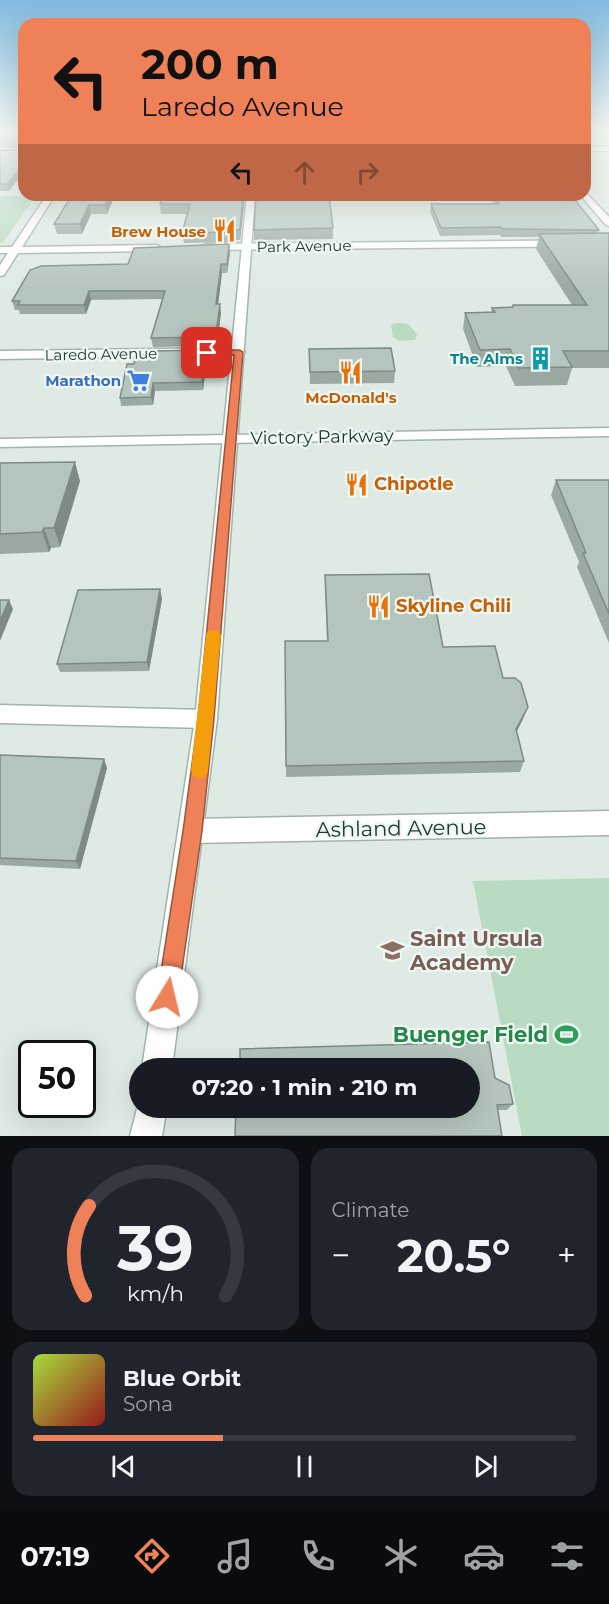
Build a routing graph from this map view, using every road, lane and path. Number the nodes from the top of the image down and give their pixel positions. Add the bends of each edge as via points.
1 (47, 201) edge
2 (251, 201) edge
3 (590, 201) edge
4 (609, 223) edge
5 (609, 243) edge
6 (247, 247) junction
7 (170, 248) edge
8 (191, 248) edge
9 (0, 250) edge
10 (15, 250) junction
11 (0, 273) edge
12 (239, 352) junction
13 (0, 355) edge
14 (609, 432) edge
15 (230, 439) junction
16 (0, 443) edge
17 (0, 714) edge
18 (206, 719) junction
19 (609, 823) edge
20 (192, 831) junction
21 (158, 1058) edge
22 (149, 1118) edge
23 (146, 1136) edge

1 - 10 street
2 - 6 street
3 - 4 street
5 - 6 street, Park Avenue
6 - 8 street, Park Avenue
6 - 12 street
7 - 10 street
9 - 10 street
10 - 11 street
12 - 13 street, Laredo Avenue
12 - 15 street
14 - 15 street, Victory Parkway
15 - 16 street, Victory Parkway
15 - 18 street
17 - 18 street
18 - 20 street
19 - 20 street, Ashland Avenue
20 - 21 street
22 - 23 street

